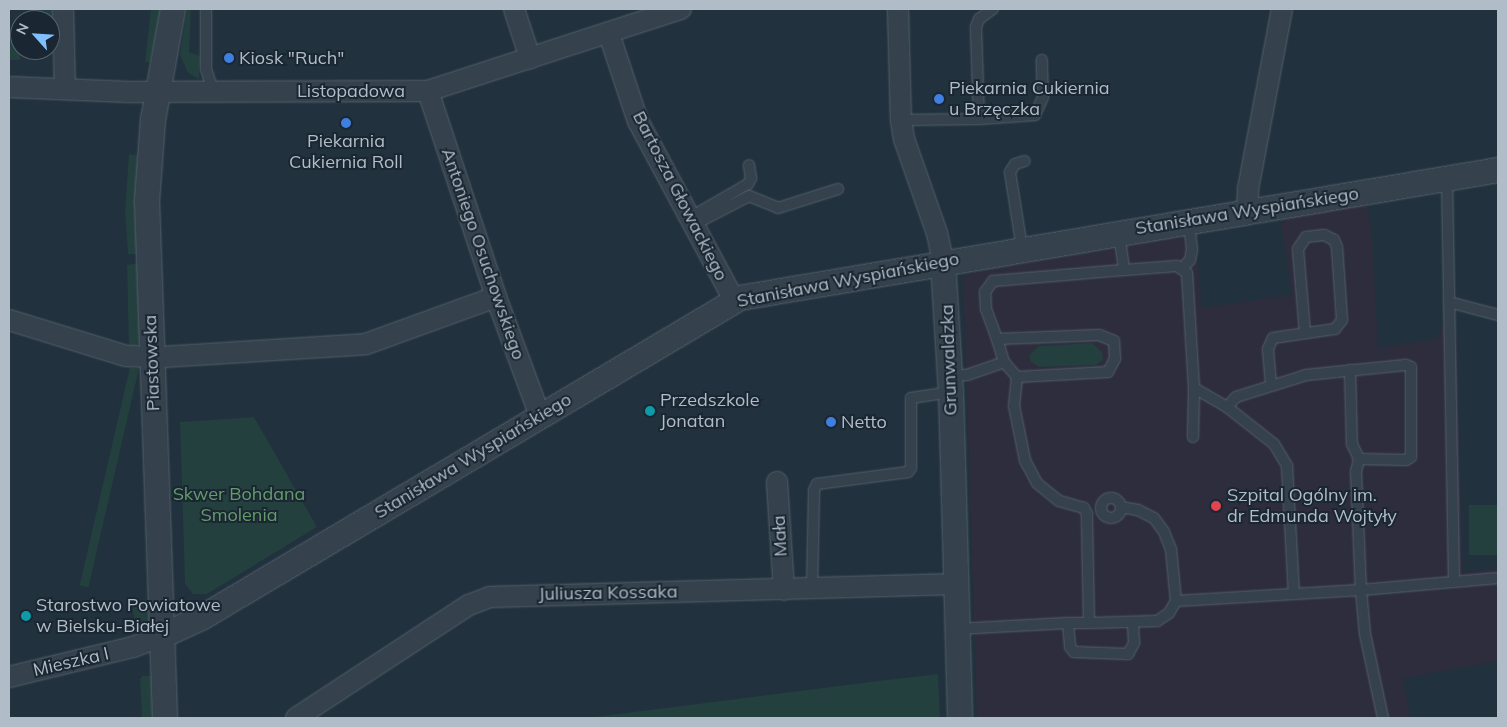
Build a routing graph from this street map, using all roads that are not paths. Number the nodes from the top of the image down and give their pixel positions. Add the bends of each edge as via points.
1 (63, 9) edge
2 (173, 9) edge
3 (206, 9) edge
4 (514, 9) edge
5 (681, 9) edge
6 (898, 9) edge
7 (993, 9) edge
8 (1282, 9) edge
9 (652, 13) edge
10 (609, 34) junction
11 (530, 58) junction
12 (1042, 60) dead end
13 (9, 86) edge
14 (65, 89) junction
15 (158, 91) junction
16 (213, 91) junction
17 (428, 91) junction
18 (979, 119) junction
19 (901, 120) junction
20 (1025, 162) dead end
21 (749, 165) dead end
22 (1498, 170) edge
23 (1447, 178) junction
24 (838, 189) dead end
25 (1247, 211) junction
26 (1189, 221) junction
27 (691, 222) junction
28 (1119, 232) junction
29 (1022, 248) junction
30 (943, 262) junction
31 (1182, 268) junction
32 (1124, 270) junction
33 (496, 296) junction
34 (734, 300) junction
35 (1449, 302) junction
36 (1498, 315) edge
37 (9, 320) edge
38 (1306, 333) junction
39 (997, 339) junction
40 (151, 357) junction
41 (1004, 362) junction
42 (1350, 370) junction
43 (1017, 377) junction
44 (951, 384) junction
45 (1271, 384) junction
46 (1194, 388) junction
47 (1226, 407) junction
48 (540, 416) junction
49 (1193, 437) dead end
50 (1359, 459) junction
51 (777, 482) dead end
52 (1121, 507) dead end
53 (1498, 578) edge
54 (1454, 582) junction
55 (956, 584) junction
56 (812, 588) junction
57 (784, 590) junction
58 (1361, 590) junction
59 (1294, 594) junction
60 (1176, 601) junction
61 (1133, 622) junction
62 (1068, 623) junction
63 (1089, 623) junction
64 (957, 629) junction
65 (162, 636) junction
66 (9, 676) edge
67 (166, 718) edge
68 (296, 718) edge
69 (960, 718) edge
70 (1383, 718) edge

1 - 14 street
2 - 15 street, Piastowska
3 - 16 lane via 206,69
4 - 11 street
5 - 9 street, Listopadowa
6 - 19 street, Grunwaldzka
7 - 18 lane via 979,19 976,28
8 - 25 street via 1248,189
9 - 10 street, Listopadowa
10 - 11 street, Listopadowa
10 - 27 street, Bartosza Głowackiego via 638,121
11 - 17 street, Listopadowa
12 - 18 lane via 1043,96 1035,115
13 - 14 street, Listopadowa
14 - 15 street, Listopadowa
15 - 16 street, Listopadowa
15 - 40 street, Piastowska via 149,150 147,201
16 - 17 street, Listopadowa
17 - 33 street, Antoniego Osuchowskiego
18 - 19 lane
19 - 30 street, Grunwaldzka via 904,139 937,234
20 - 29 lane via 1015,164 1010,172
21 - 27 lane via 751,178 748,184
22 - 23 street, Stanisława Wyspiańskiego
23 - 25 street, Stanisława Wyspiańskiego
23 - 35 lane
24 - 27 lane via 778,208 749,196
25 - 26 street, Stanisława Wyspiańskiego
26 - 28 street, Stanisława Wyspiańskiego
26 - 31 lane via 1192,250 1190,260
27 - 34 street, Bartosza Głowackiego
28 - 29 street, Stanisława Wyspiańskiego
28 - 32 lane
29 - 30 street, Stanisława Wyspiańskiego
30 - 34 street, Stanisława Wyspiańskiego
30 - 44 street, Grunwaldzka
31 - 32 lane
31 - 46 lane via 1187,273
32 - 39 lane via 993,281 986,292 986,309
33 - 40 street via 366,344
33 - 48 street, Antoniego Osuchowskiego
34 - 48 street, Stanisława Wyspiańskiego
35 - 36 lane
35 - 54 lane
37 - 40 street via 126,356
38 - 38 lane via 1335,329 1342,320 1336,247 1334,240 1324,235 1306,237 1298,249
38 - 45 lane via 1278,336 1269,342
39 - 41 lane
39 - 43 lane via 1099,334 1114,341 1115,359 1108,372
40 - 65 street, Piastowska
41 - 43 lane
41 - 44 lane
42 - 45 lane via 1306,375
42 - 50 lane via 1352,444
42 - 50 lane via 1406,365 1414,372 1411,457 1406,460
43 - 63 lane via 1014,406 1018,435 1033,475 1047,493 1059,501 1084,508 1087,514
44 - 55 street, Grunwaldzka
44 - 56 lane via 911,398 911,468 908,472 817,484 814,490
45 - 47 lane via 1236,397
46 - 47 lane
46 - 49 lane
47 - 59 lane via 1274,444 1287,466
48 - 65 street, Stanisława Wyspiańskiego via 203,616
50 - 58 lane via 1355,491
51 - 57 street, Mała
52 - 60 lane via 1138,510 1154,518 1164,532 1171,549
53 - 54 lane
54 - 58 lane
55 - 56 street, Juliusza Kossaka
55 - 64 street, Grunwaldzka
56 - 57 street, Juliusza Kossaka
57 - 68 street, Juliusza Kossaka via 485,598 422,635
58 - 59 lane
58 - 70 lane via 1365,634
59 - 60 lane
60 - 61 lane via 1169,613 1157,621
61 - 62 lane via 1134,643 1128,654 1074,652 1070,647
61 - 63 lane
62 - 63 lane
62 - 64 lane
64 - 69 street, Grunwaldzka
65 - 66 street, Mieszka I via 133,647
65 - 67 street, Piastowska

